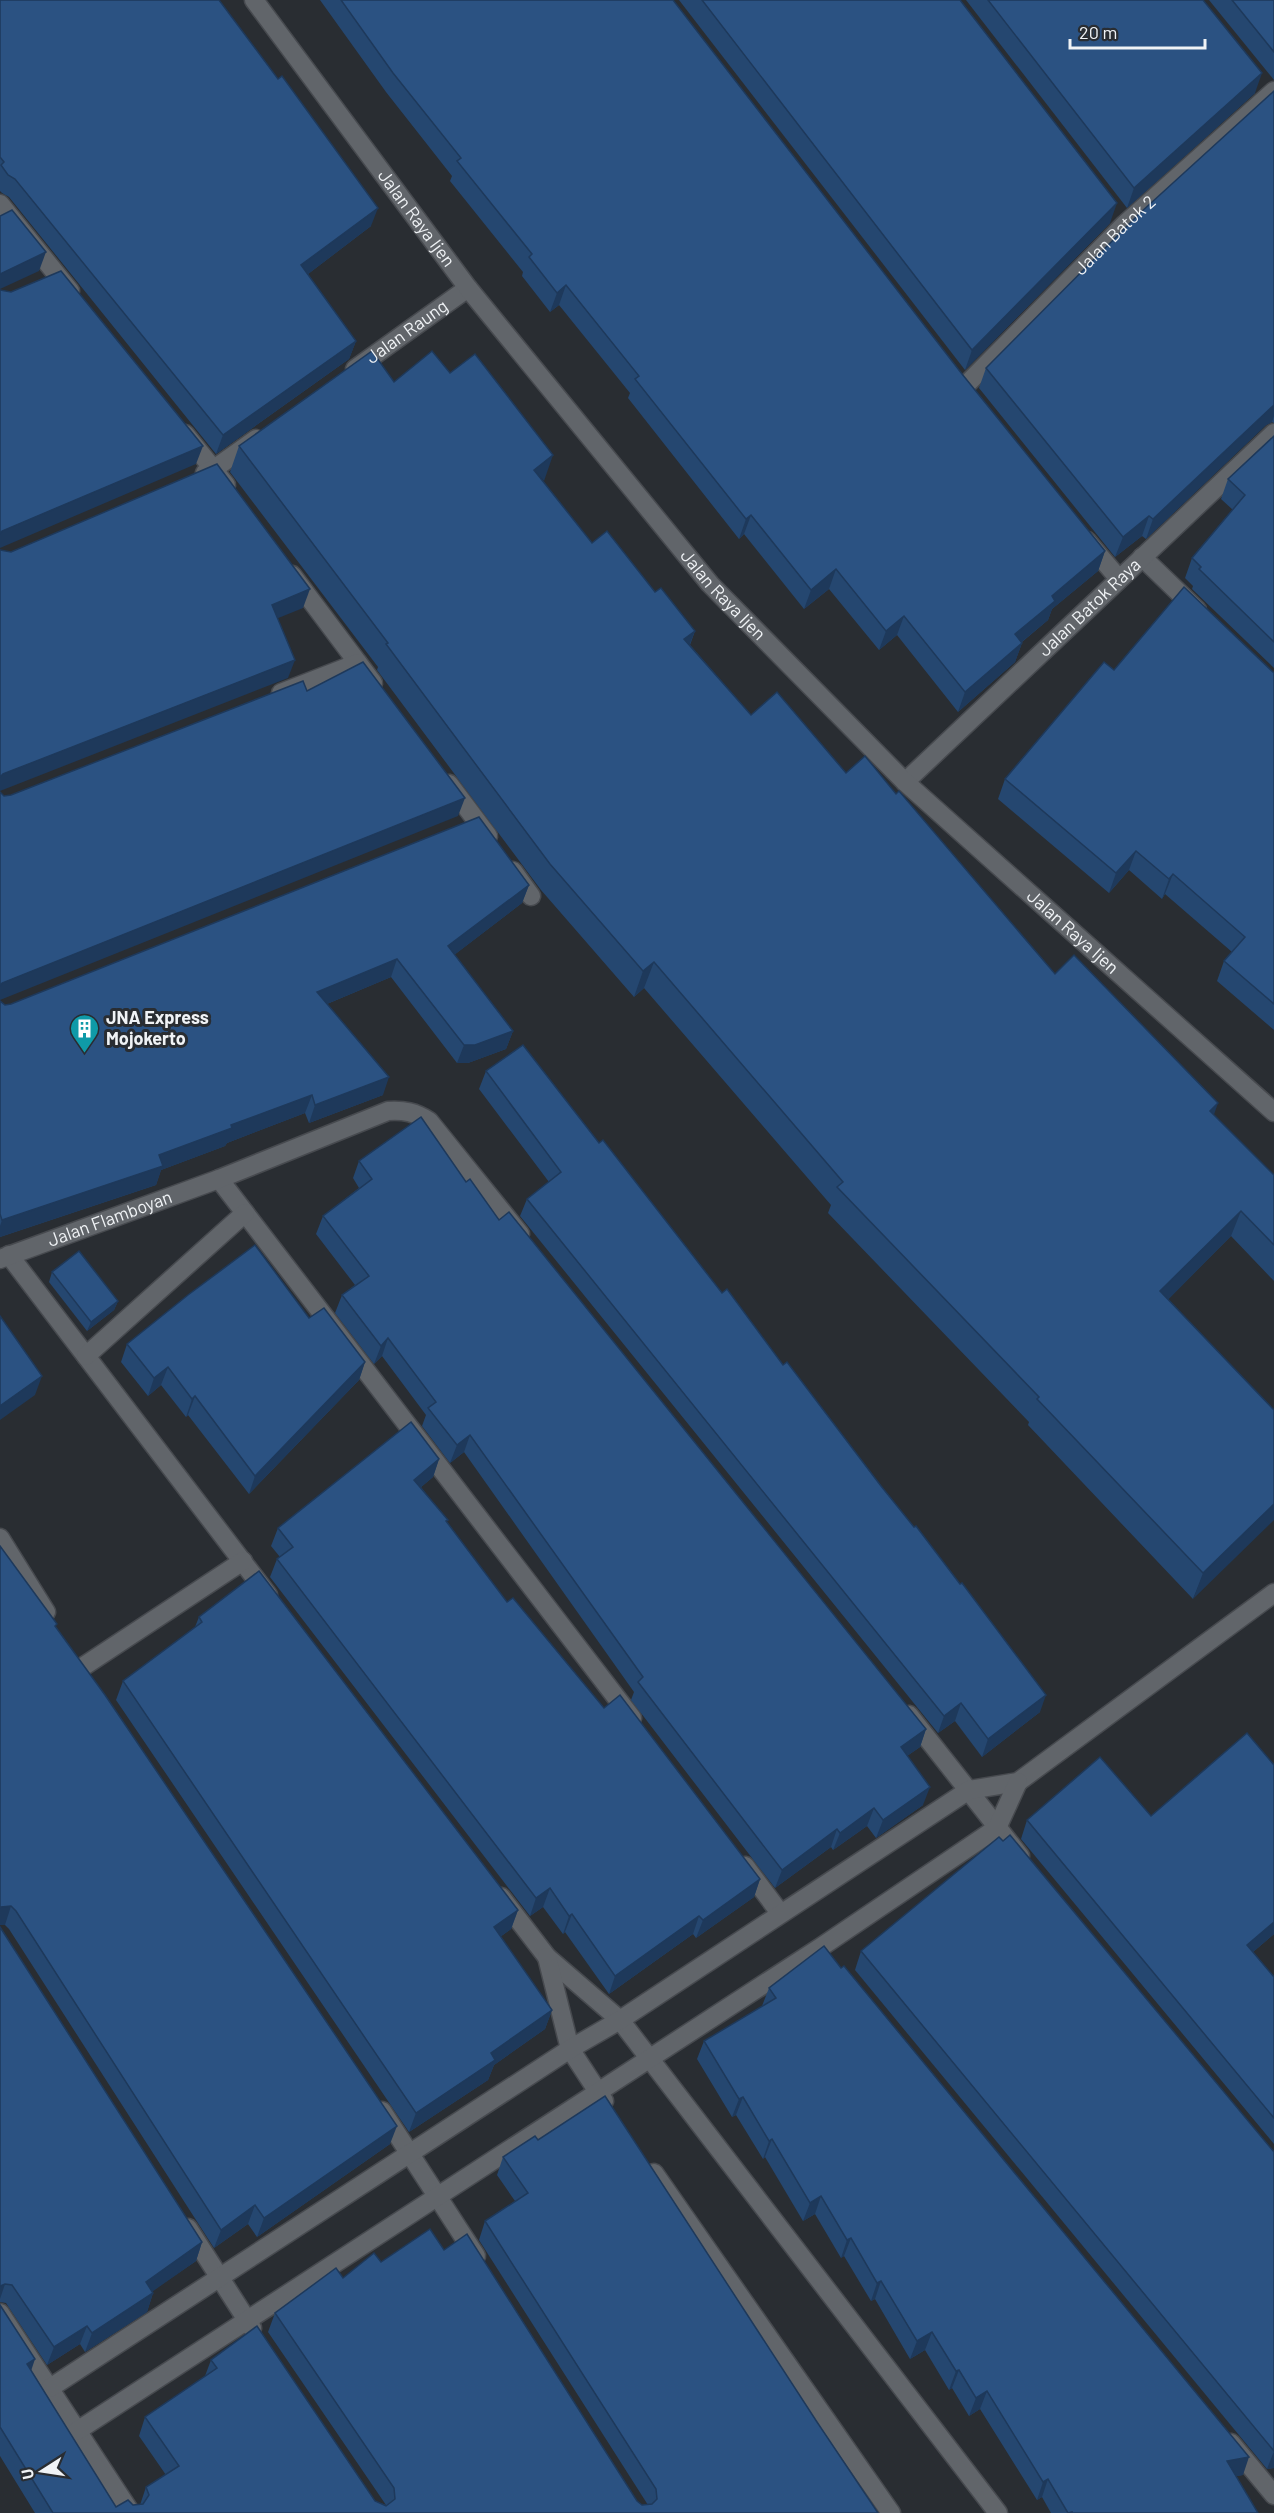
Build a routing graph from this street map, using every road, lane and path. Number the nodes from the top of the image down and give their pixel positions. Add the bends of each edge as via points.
1 (254, 0) edge
2 (1257, 77) edge
3 (1272, 92) edge
4 (0, 204) edge
5 (1111, 205) edge
6 (1125, 224) junction
7 (58, 276) junction
8 (39, 284) edge
9 (468, 288) junction
10 (80, 303) edge
11 (341, 379) edge
12 (979, 405) edge
13 (177, 423) edge
14 (273, 428) edge
15 (1274, 433) edge
16 (214, 470) junction
17 (193, 478) edge
18 (235, 497) edge
19 (1074, 525) edge
20 (1142, 557) junction
21 (283, 562) edge
22 (1119, 579) junction
23 (1208, 621) edge
24 (358, 663) junction
25 (386, 700) edge
26 (260, 701) edge
27 (442, 774) edge
28 (905, 782) junction
29 (477, 821) junction
30 (454, 830) edge
31 (531, 896) edge
32 (1274, 1112) edge
33 (219, 1179) junction
34 (245, 1213) junction
35 (534, 1251) edge
36 (4, 1257) edge
37 (86, 1356) junction
38 (0, 1539) edge
39 (243, 1561) junction
40 (1274, 1593) edge
41 (279, 1608) edge
42 (56, 1628) edge
43 (81, 1668) edge
44 (894, 1697) edge
45 (643, 1733) edge
46 (1018, 1782) junction
47 (969, 1790) junction
48 (997, 1828) junction
49 (737, 1856) edge
50 (1034, 1873) edge
51 (489, 1882) edge
52 (780, 1913) junction
53 (821, 1947) junction
54 (547, 1957) junction
55 (836, 1965) edge
56 (620, 2020) junction
57 (570, 2049) junction
58 (648, 2058) junction
59 (598, 2092) junction
60 (370, 2094) edge
61 (611, 2112) edge
62 (411, 2153) junction
63 (645, 2161) edge
64 (437, 2195) junction
65 (181, 2217) edge
66 (488, 2275) edge
67 (220, 2278) junction
68 (0, 2313) edge
69 (247, 2320) junction
70 (260, 2339) edge
71 (50, 2388) junction
72 (77, 2430) junction
73 (1221, 2431) edge
74 (1274, 2495) edge
75 (130, 2513) edge
76 (891, 2513) edge
77 (998, 2513) edge

1 - 9 street, Jalan Raya Ijen
2 - 3 street
3 - 6 street, Jalan Batok 2
4 - 7 street
5 - 6 street
6 - 12 street, Jalan Batok 2 via 961,382
7 - 8 street
7 - 10 street
9 - 11 street, Jalan Raung
9 - 28 street, Jalan Raya Ijen via 710,584
13 - 16 street
14 - 16 street
15 - 20 street, Jalan Batok Raya
16 - 17 street
16 - 18 street
19 - 22 street
20 - 22 street, Jalan Batok Raya
20 - 23 street
21 - 24 street
22 - 28 street, Jalan Batok Raya
24 - 25 street
24 - 26 street
27 - 29 street
28 - 32 street, Jalan Raya Ijen
29 - 30 street
29 - 31 street
33 - 34 street
33 - 35 street, Jalan Flamboyan via 388,1111 403,1110 429,1121
33 - 36 street, Jalan Flamboyan
34 - 37 street
34 - 45 street
36 - 37 street
37 - 39 street
38 - 42 street
39 - 41 street
39 - 43 street
40 - 46 street
44 - 47 street
46 - 47 street
46 - 48 street
47 - 48 street
47 - 52 street
48 - 50 street
48 - 53 street
49 - 52 street
51 - 54 street
52 - 56 street
53 - 55 street
53 - 58 street
54 - 56 street
54 - 57 street
56 - 57 street
56 - 58 street
57 - 59 street
57 - 62 street
58 - 59 street
58 - 77 street
59 - 61 street
59 - 64 street
60 - 62 street
62 - 64 street
62 - 67 street
63 - 76 street
64 - 66 street
64 - 69 street
65 - 67 street
67 - 69 street
67 - 71 street
68 - 71 street
69 - 70 street
69 - 72 street
71 - 72 street
72 - 75 street
73 - 74 street

